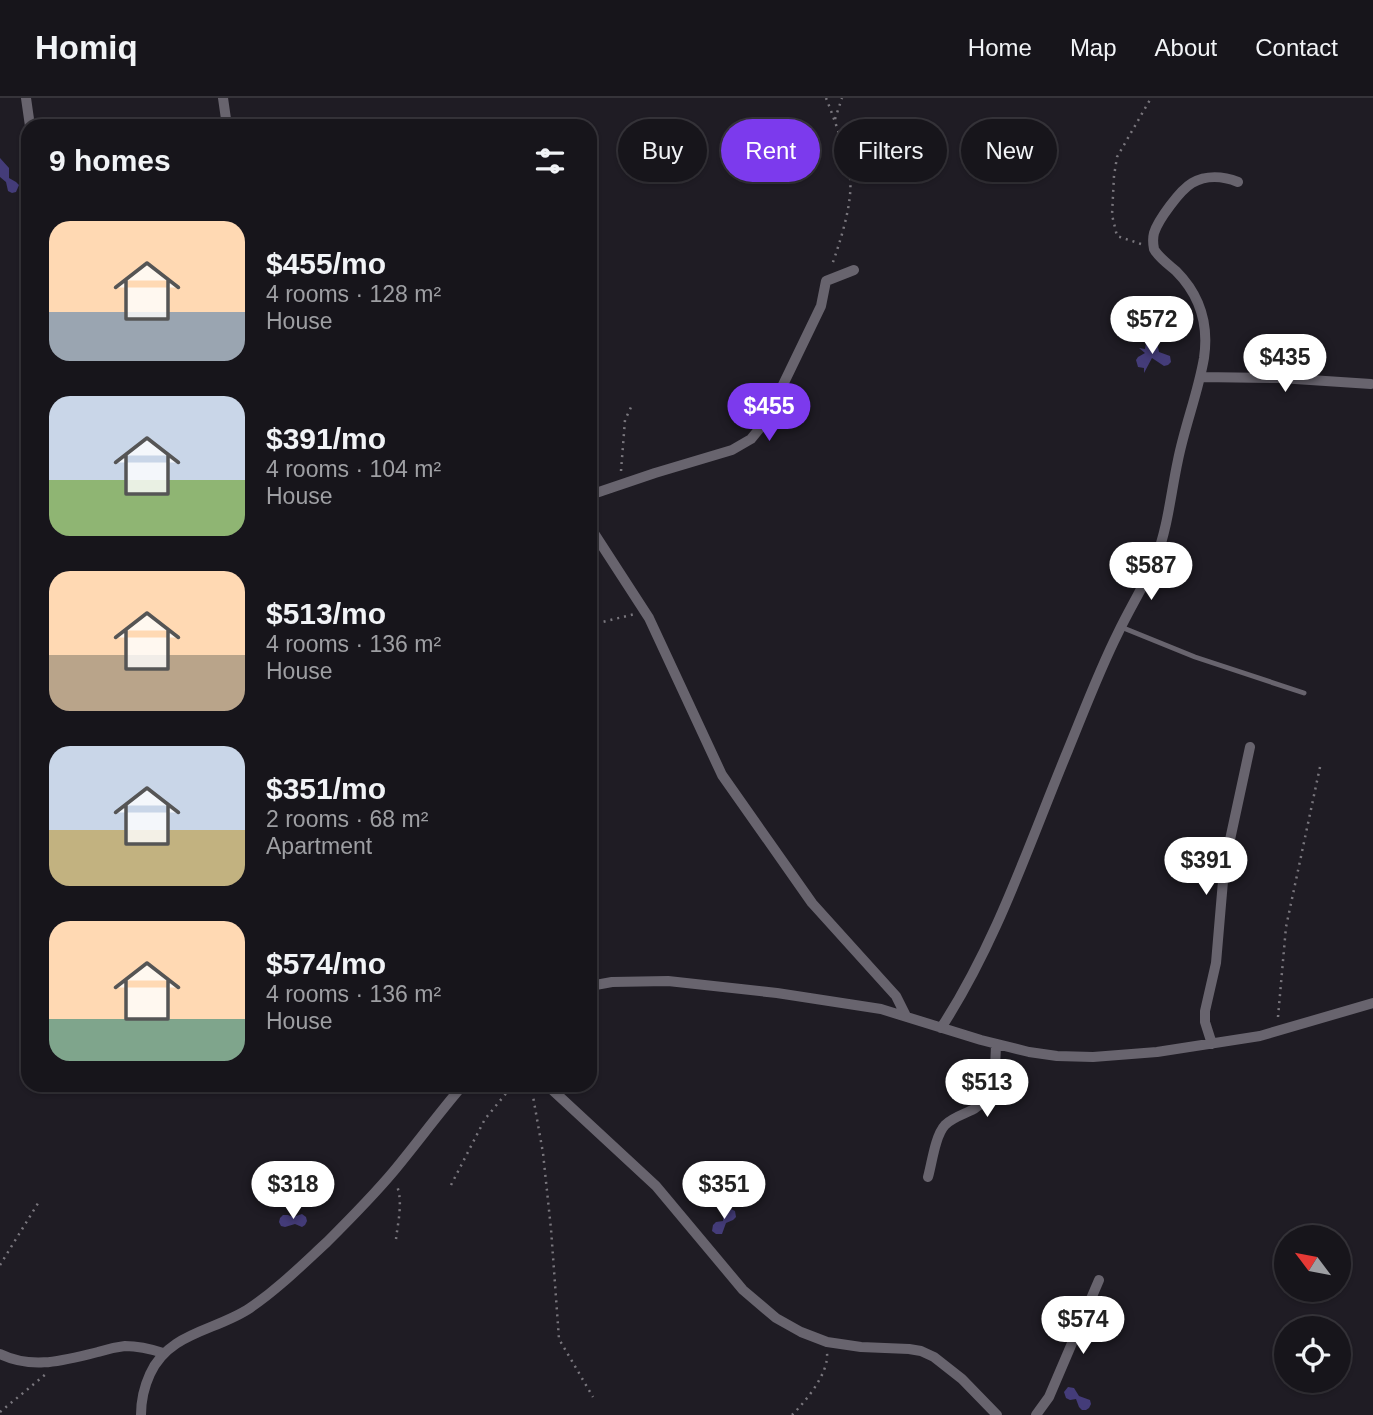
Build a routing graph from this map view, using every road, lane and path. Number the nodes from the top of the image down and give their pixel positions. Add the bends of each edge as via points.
1 (26, 98) edge
2 (223, 98) edge
3 (826, 98) edge
4 (842, 98) edge
5 (1151, 98) edge
6 (29, 119) edge
7 (226, 119) edge
8 (835, 119) joint
9 (850, 182) edge
10 (1238, 182) dead end
11 (1154, 248) junction
12 (854, 270) dead end
13 (826, 281) junction
14 (1200, 377) junction
15 (1371, 384) edge
16 (632, 405) dead end
17 (614, 487) junction
18 (597, 493) edge
19 (597, 538) edge
20 (645, 612) junction
21 (597, 623) edge
22 (1121, 627) junction
23 (1304, 693) dead end
24 (1250, 747) dead end
25 (1320, 767) dead end
26 (597, 985) edge
27 (1373, 1003) edge
28 (906, 1016) junction
29 (940, 1028) junction
30 (1277, 1031) junction
31 (996, 1044) junction
32 (1212, 1044) junction
33 (457, 1092) edge
34 (507, 1092) edge
35 (532, 1092) edge
36 (555, 1092) edge
37 (392, 1173) junction
38 (928, 1177) dead end
39 (450, 1185) dead end
40 (40, 1200) dead end
41 (396, 1239) dead end
42 (0, 1265) edge
43 (1099, 1280) dead end
44 (827, 1342) junction
45 (163, 1353) junction
46 (0, 1354) edge
47 (64, 1359) junction
48 (593, 1396) dead end
49 (0, 1412) edge
50 (141, 1415) edge
51 (792, 1415) edge
52 (997, 1415) edge
53 (1036, 1415) edge

1 - 6 street
2 - 7 street
3 - 8 path
4 - 8 path
5 - 11 path via 1117,157 1112,215 1117,236
9 - 13 path via 841,241
10 - 11 street via 1219,177 1190,183 1154,233
11 - 14 street via 1183,278 1202,313 1206,332
12 - 13 street
13 - 17 street via 821,306 765,422 751,439 732,450
14 - 15 street
14 - 22 street via 1161,542
16 - 17 path via 625,420 622,470
17 - 18 street
19 - 20 street
20 - 21 path
20 - 28 street via 722,775 812,902 896,996
22 - 23 lane
22 - 29 street via 1006,905 973,975
24 - 32 street via 1223,881 1214,976 1206,1001 1205,1022
25 - 30 path via 1286,927
26 - 28 street via 668,981 748,989
27 - 30 street
28 - 29 street
29 - 31 street
30 - 32 street
31 - 32 street via 1057,1056 1093,1057
31 - 38 street via 991,1090 975,1109 945,1125
33 - 37 street
34 - 39 path via 485,1119
35 - 48 path via 543,1153 559,1339
36 - 44 street via 656,1186 758,1304 801,1332
37 - 41 path via 399,1190
37 - 45 street via 277,1287 248,1309 178,1341
40 - 42 path
43 - 53 street via 1049,1397
44 - 51 path via 823,1371
44 - 52 street via 921,1351 962,1379
45 - 47 street via 122,1346
45 - 50 street via 146,1383
46 - 47 street via 22,1363
47 - 49 path

